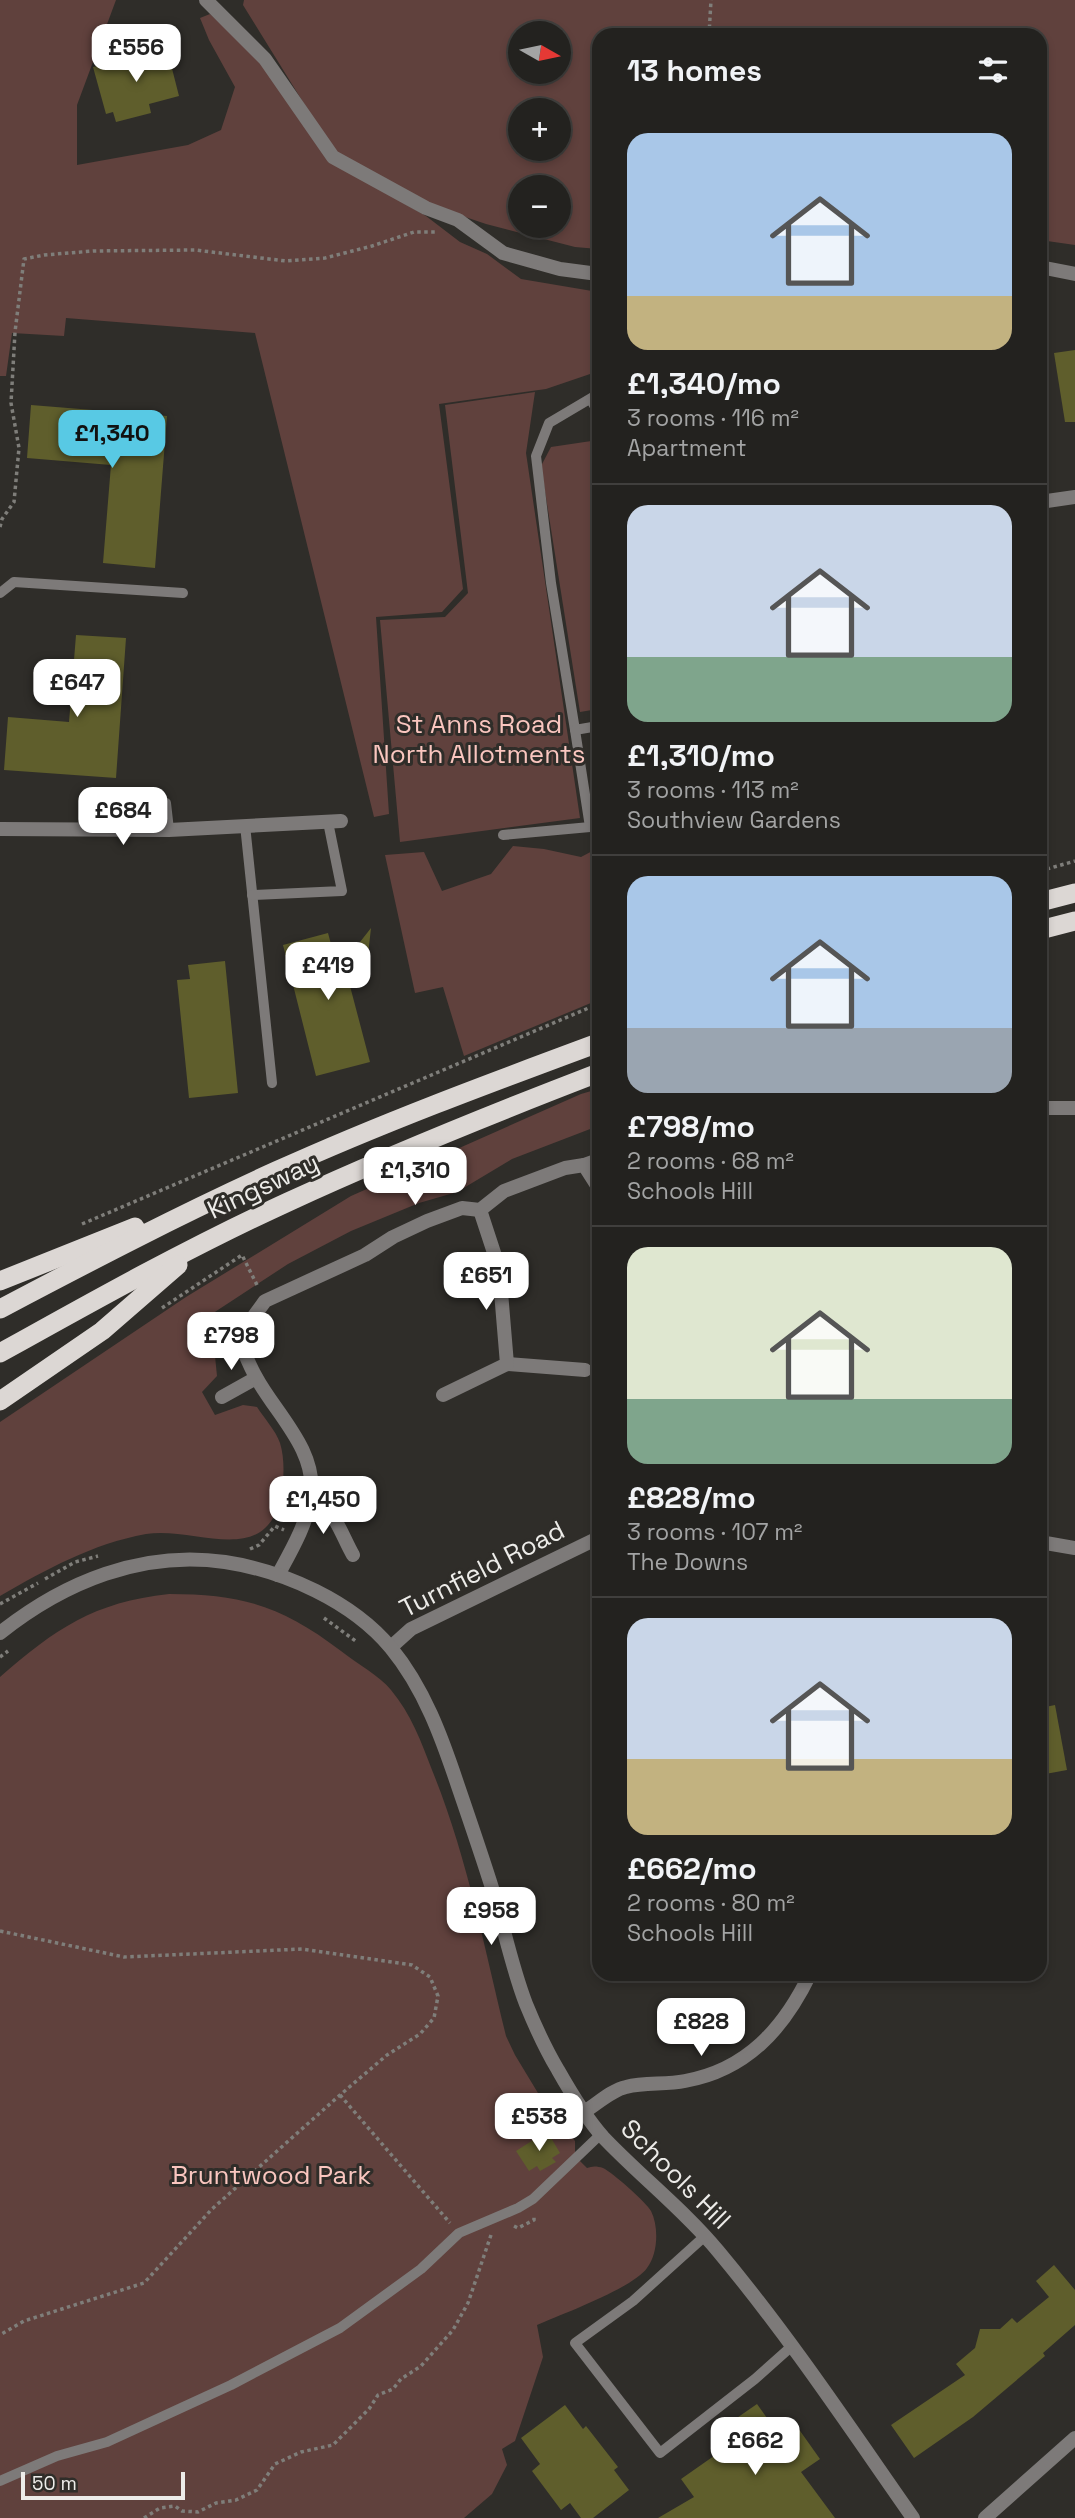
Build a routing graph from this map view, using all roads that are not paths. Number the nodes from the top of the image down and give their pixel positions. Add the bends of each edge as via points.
1 (206, 0) edge
2 (1047, 268) edge
3 (592, 273) edge
4 (1075, 274) edge
5 (592, 399) edge
6 (1075, 497) edge
7 (1047, 501) edge
8 (0, 593) edge
9 (183, 593) dead end
10 (592, 727) edge
11 (575, 730) junction
12 (166, 803) dead end
13 (592, 816) edge
14 (335, 821) joint
15 (245, 825) junction
16 (592, 826) edge
17 (0, 829) edge
18 (169, 830) junction
19 (503, 835) dead end
20 (1075, 893) edge
21 (252, 895) junction
22 (1047, 900) edge
23 (1075, 921) edge
24 (1047, 928) edge
25 (592, 1045) edge
26 (592, 1075) edge
27 (272, 1083) dead end
28 (1047, 1108) edge
29 (1075, 1108) edge
30 (592, 1162) edge
31 (584, 1165) junction
32 (592, 1178) edge
33 (193, 1210) junction
34 (480, 1210) junction
35 (203, 1244) junction
36 (0, 1281) edge
37 (0, 1309) edge
38 (0, 1353) edge
39 (507, 1364) junction
40 (584, 1370) dead end
41 (256, 1378) junction
42 (443, 1395) dead end
43 (222, 1397) dead end
44 (0, 1401) edge
45 (311, 1496) junction
46 (592, 1541) edge
47 (1047, 1543) edge
48 (1075, 1548) edge
49 (353, 1555) dead end
50 (278, 1575) junction
51 (0, 1633) edge
52 (391, 1647) junction
53 (806, 1981) edge
54 (584, 2112) junction
55 (601, 2134) junction
56 (705, 2236) junction
57 (792, 2346) junction
58 (1075, 2438) edge
59 (0, 2481) edge
60 (914, 2518) edge
61 (985, 2518) edge

1 - 3 street via 265,59 333,157 426,208 458,220 503,253
2 - 4 street
5 - 11 lane via 549,423 536,456
6 - 7 street
8 - 9 lane via 14,582
10 - 11 lane
11 - 13 lane
12 - 18 lane
14 - 15 street
14 - 21 lane via 342,891
15 - 18 street
15 - 21 lane
16 - 19 lane
17 - 18 street
20 - 22 highway
21 - 27 lane
23 - 24 highway
25 - 33 highway, Kingsway via 385,1124
26 - 35 highway, Kingsway via 395,1154
28 - 29 street
30 - 31 street
31 - 32 street
31 - 34 street via 504,1191
33 - 36 highway via 132,1227
33 - 37 highway, Kingsway
34 - 39 street via 499,1268
34 - 41 street via 462,1208 427,1221 265,1301 238,1338
35 - 38 highway, Kingsway
35 - 44 highway via 102,1331
39 - 40 street
39 - 42 street
41 - 43 street
41 - 45 street via 301,1446 309,1467
45 - 49 street via 330,1510
45 - 50 street via 306,1519
46 - 52 street, Turnfield Road via 420,1624
47 - 48 street
50 - 51 street, Schools Hill via 215,1561 143,1564 69,1588
50 - 52 street, Schools Hill via 323,1595
52 - 54 street, Schools Hill via 427,1704 448,1756 526,2004
53 - 54 street via 774,2033 752,2054 685,2081 623,2087
54 - 55 street, Schools Hill
55 - 56 street, Schools Hill
55 - 59 lane via 533,2199 458,2233 421,2269 340,2328 107,2442 57,2456
56 - 57 street, Schools Hill
56 - 57 lane via 634,2301 575,2343 660,2453
57 - 60 street, Schools Hill
58 - 61 street

